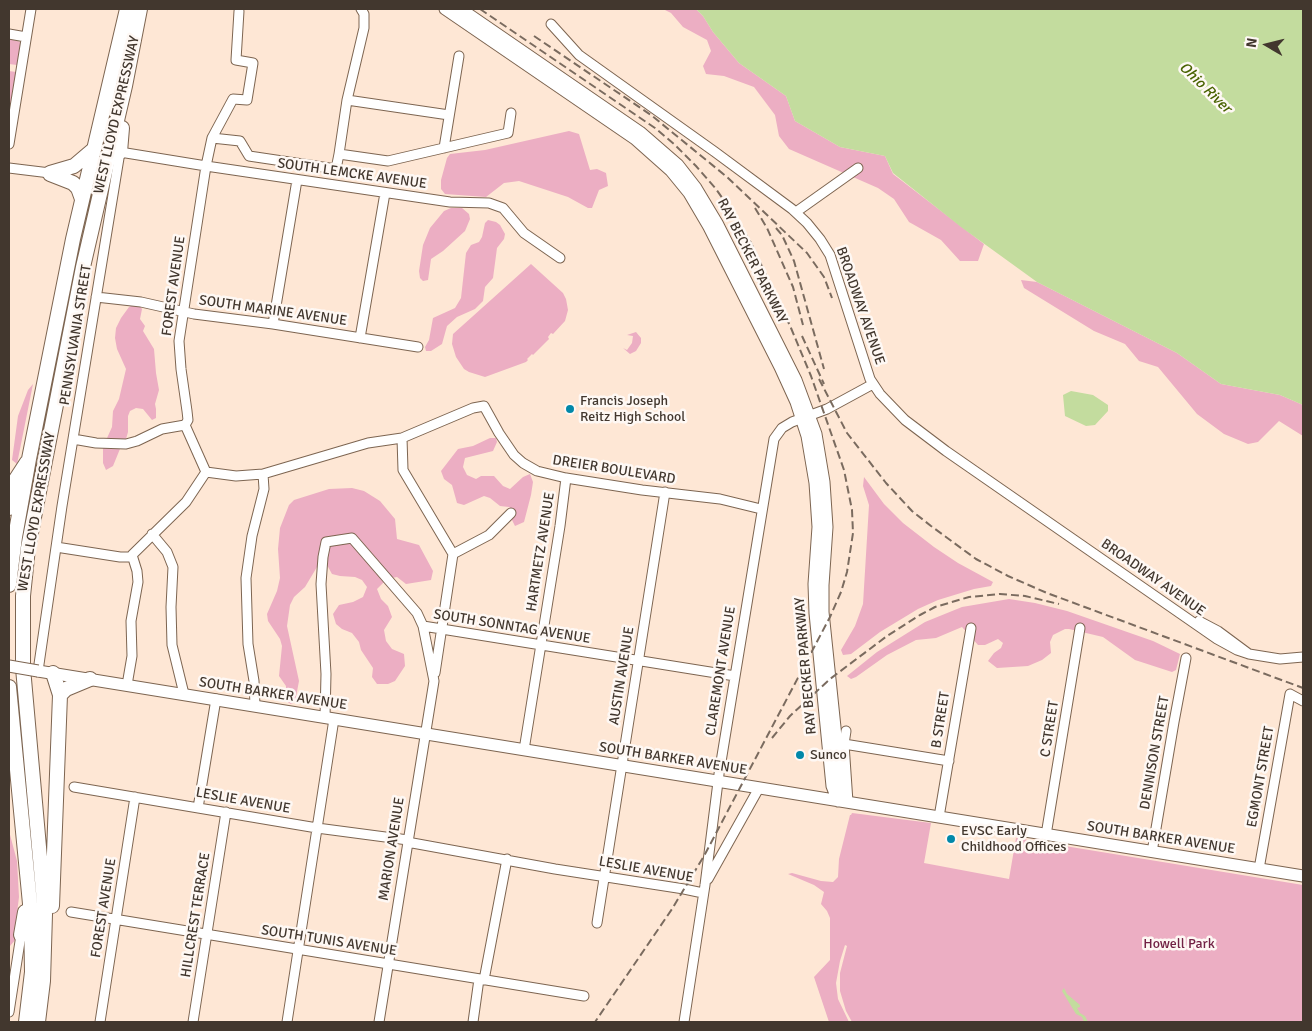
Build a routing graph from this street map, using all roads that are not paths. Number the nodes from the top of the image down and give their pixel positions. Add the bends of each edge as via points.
1 (31, 9) edge
2 (127, 9) edge
3 (140, 9) edge
4 (361, 9) edge
5 (445, 9) edge
6 (461, 9) edge
7 (239, 10) dead end
8 (551, 24) dead end
9 (9, 34) edge
10 (26, 37) junction
11 (459, 56) dead end
12 (125, 86) junction
13 (347, 100) junction
14 (511, 113) dead end
15 (449, 115) junction
16 (212, 138) junction
17 (9, 144) edge
18 (444, 148) junction
19 (94, 149) junction
20 (120, 152) junction
21 (339, 154) junction
22 (206, 166) junction
23 (9, 168) edge
24 (858, 168) dead end
25 (50, 173) junction
26 (297, 180) junction
27 (385, 193) junction
28 (82, 199) junction
29 (796, 212) junction
30 (560, 258) dead end
31 (96, 297) junction
32 (183, 311) junction
33 (273, 324) junction
34 (360, 338) junction
35 (418, 347) dead end
36 (873, 384) junction
37 (805, 416) junction
38 (185, 425) junction
39 (402, 438) junction
40 (73, 439) junction
41 (29, 460) junction
42 (206, 472) junction
43 (263, 474) junction
44 (566, 478) junction
45 (665, 492) junction
46 (9, 508) edge
47 (761, 509) junction
48 (511, 513) dead end
49 (152, 534) junction
50 (56, 547) junction
51 (453, 554) junction
52 (132, 557) junction
53 (9, 585) edge
54 (423, 626) junction
55 (971, 628) dead end
56 (1080, 628) dead end
57 (441, 630) junction
58 (540, 645) junction
59 (1303, 657) edge
60 (1186, 658) dead end
61 (639, 661) junction
62 (9, 666) edge
63 (38, 670) junction
64 (53, 673) junction
65 (735, 676) junction
66 (90, 679) junction
67 (434, 681) junction
68 (127, 685) junction
69 (9, 687) edge
70 (184, 694) junction
71 (60, 695) junction
72 (216, 700) junction
73 (1303, 701) edge
74 (255, 706) junction
75 (329, 718) junction
76 (846, 731) dead end
77 (425, 734) junction
78 (844, 744) junction
79 (524, 750) junction
80 (949, 761) junction
81 (622, 766) junction
82 (16, 767) junction
83 (718, 781) junction
84 (9, 784) edge
85 (74, 787) dead end
86 (759, 788) junction
87 (135, 797) junction
88 (843, 802) junction
89 (198, 808) junction
90 (9, 812) edge
91 (226, 812) junction
92 (939, 817) junction
93 (317, 828) junction
94 (1046, 835) junction
95 (23, 836) junction
96 (408, 841) junction
97 (1152, 852) junction
98 (507, 859) junction
99 (1259, 869) junction
100 (604, 876) junction
101 (1303, 876) edge
102 (28, 886) junction
103 (704, 889) junction
104 (71, 912) dead end
105 (116, 919) junction
106 (597, 923) dead end
107 (207, 934) junction
108 (21, 935) joint
109 (45, 943) junction
110 (298, 949) junction
111 (388, 965) junction
112 (482, 979) junction
113 (584, 996) dead end
114 (9, 1012) edge
115 (26, 1022) edge
116 (38, 1022) edge
117 (100, 1022) edge
118 (193, 1022) edge
119 (286, 1022) edge
120 (379, 1022) edge
121 (473, 1022) edge
122 (684, 1022) edge

1 - 10 street
2 - 19 highway, WEST LLOYD EXPRESSWAY
3 - 12 highway, WEST LLOYD EXPRESSWAY
4 - 13 street via 364,28
5 - 37 main road, RAY BECKER PARKWAY via 635,139 671,171 689,193 709,227
6 - 37 main road, RAY BECKER PARKWAY via 640,132 664,151 686,175 710,210 796,380
7 - 16 street, FOREST AVENUE via 236,60 253,63 247,100 233,99
8 - 29 street, BROADWAY AVENUE via 579,55
9 - 10 street
10 - 17 street
11 - 15 street
12 - 20 highway
12 - 109 highway, WEST LLOYD EXPRESSWAY via 83,267 28,548 23,596 22,661 44,891
13 - 15 street
13 - 21 street
14 - 18 street via 508,133
15 - 18 street
16 - 21 street via 240,141 249,156 336,169
16 - 22 street, FOREST AVENUE
18 - 21 street via 388,162
19 - 25 highway via 74,166
19 - 28 highway, WEST LLOYD EXPRESSWAY
20 - 22 street, SOUTH LEMCKE AVENUE
20 - 31 street, PENNSYLVANIA STREET
22 - 26 street, SOUTH LEMCKE AVENUE
22 - 32 street, FOREST AVENUE
23 - 25 street
24 - 29 street
25 - 28 highway via 73,182
26 - 27 street, SOUTH LEMCKE AVENUE
26 - 33 street
27 - 30 street, SOUTH LEMCKE AVENUE via 495,204 509,214 531,240
27 - 34 street
28 - 41 highway, WEST LLOYD EXPRESSWAY
29 - 36 street, BROADWAY AVENUE via 830,255
31 - 32 street, SOUTH MARINE AVENUE
31 - 40 street, PENNSYLVANIA STREET
32 - 33 street, SOUTH MARINE AVENUE
32 - 38 street, FOREST AVENUE via 179,341 188,420
33 - 34 street, SOUTH MARINE AVENUE
34 - 35 street, SOUTH MARINE AVENUE
36 - 37 street, CLAREMONT AVENUE via 827,409
36 - 59 street, BROADWAY AVENUE via 914,428 1223,643 1249,654 1280,659
37 - 47 street, CLAREMONT AVENUE via 782,428 774,439
37 - 88 main road, RAY BECKER PARKWAY via 819,450 826,501 823,612
38 - 40 street via 162,429 126,444
38 - 42 street, FOREST AVENUE
39 - 43 street, DREIER BOULEVARD via 376,441
39 - 44 street, DREIER BOULEVARD via 484,406 507,446 523,463 537,471
39 - 51 street via 403,470
40 - 50 street, PENNSYLVANIA STREET
41 - 46 highway via 14,482
41 - 53 highway, WEST LLOYD EXPRESSWAY
42 - 43 street, DREIER BOULEVARD via 236,476
42 - 49 street via 186,502
43 - 74 street via 264,488 246,578 248,644
44 - 45 street, DREIER BOULEVARD
44 - 58 street, HARTMETZ AVENUE
45 - 47 street, DREIER BOULEVARD via 720,499
45 - 61 street, AUSTIN AVENUE
47 - 65 street, CLAREMONT AVENUE
48 - 51 street via 489,535
49 - 52 street
49 - 70 street via 167,552 173,567 172,645
50 - 52 street
50 - 63 street, PENNSYLVANIA STREET
51 - 57 street, MARION AVENUE
52 - 68 street via 138,571 138,582 131,621 132,656
54 - 57 street, SOUTH SONNTAG AVENUE
54 - 67 street, MARION AVENUE
54 - 75 street, SOUTH SONNTAG AVENUE via 412,605 352,538 327,542 321,584
55 - 80 street, B STREET
56 - 94 street, C STREET
57 - 58 street, SOUTH SONNTAG AVENUE
57 - 67 street, MARION AVENUE
58 - 61 street, SOUTH SONNTAG AVENUE
58 - 79 street, HARTMETZ AVENUE
60 - 97 street, DENNISON STREET
61 - 65 street, SOUTH SONNTAG AVENUE
61 - 81 street, AUSTIN AVENUE
62 - 63 main road, SOUTH BARKER AVENUE, bridge
63 - 64 main road, SOUTH BARKER AVENUE
64 - 66 main road, SOUTH BARKER AVENUE
64 - 71 highway
65 - 83 street, CLAREMONT AVENUE
66 - 68 main road, SOUTH BARKER AVENUE
66 - 71 highway
67 - 77 street, MARION AVENUE
68 - 70 main road, SOUTH BARKER AVENUE
69 - 82 highway
70 - 72 main road, SOUTH BARKER AVENUE
71 - 109 highway via 52,913
72 - 74 main road, SOUTH BARKER AVENUE
72 - 89 street
73 - 99 street, EGMONT STREET via 1290,694 1286,707
74 - 75 main road, SOUTH BARKER AVENUE
75 - 77 main road, SOUTH BARKER AVENUE
75 - 93 street
76 - 78 street
77 - 79 main road, SOUTH BARKER AVENUE
77 - 96 street, MARION AVENUE
78 - 80 street
78 - 88 street
79 - 81 main road, SOUTH BARKER AVENUE
80 - 92 street, B STREET
81 - 83 main road, SOUTH BARKER AVENUE
81 - 100 street, AUSTIN AVENUE
82 - 84 highway
82 - 95 highway
83 - 86 main road, SOUTH BARKER AVENUE
83 - 103 street, CLAREMONT AVENUE
85 - 87 street, LESLIE AVENUE
86 - 88 main road, SOUTH BARKER AVENUE
86 - 103 street
87 - 89 street, LESLIE AVENUE
87 - 105 street, FOREST AVENUE
88 - 92 main road, SOUTH BARKER AVENUE
89 - 91 street, LESLIE AVENUE
90 - 95 highway
91 - 93 street, LESLIE AVENUE
91 - 107 street, HILLCREST TERRACE
92 - 94 main road, SOUTH BARKER AVENUE
93 - 96 street, LESLIE AVENUE
93 - 110 street
94 - 97 main road, SOUTH BARKER AVENUE
95 - 102 highway
96 - 98 street, LESLIE AVENUE
96 - 111 street, MARION AVENUE
97 - 99 main road, SOUTH BARKER AVENUE
98 - 100 street, LESLIE AVENUE
98 - 112 street
99 - 101 main road, SOUTH BARKER AVENUE
100 - 103 street, LESLIE AVENUE via 684,889
100 - 106 street, AUSTIN AVENUE
102 - 108 highway
102 - 115 highway via 32,954
103 - 122 street, CLAREMONT AVENUE
104 - 105 street, SOUTH TUNIS AVENUE
105 - 107 street, SOUTH TUNIS AVENUE
105 - 117 street, FOREST AVENUE
107 - 110 street, SOUTH TUNIS AVENUE
107 - 118 street, HILLCREST TERRACE
108 - 114 street
109 - 116 highway, WEST LLOYD EXPRESSWAY
110 - 111 street, SOUTH TUNIS AVENUE
110 - 119 street
111 - 112 street, SOUTH TUNIS AVENUE
111 - 120 street, MARION AVENUE
112 - 113 street, SOUTH TUNIS AVENUE
112 - 121 street

